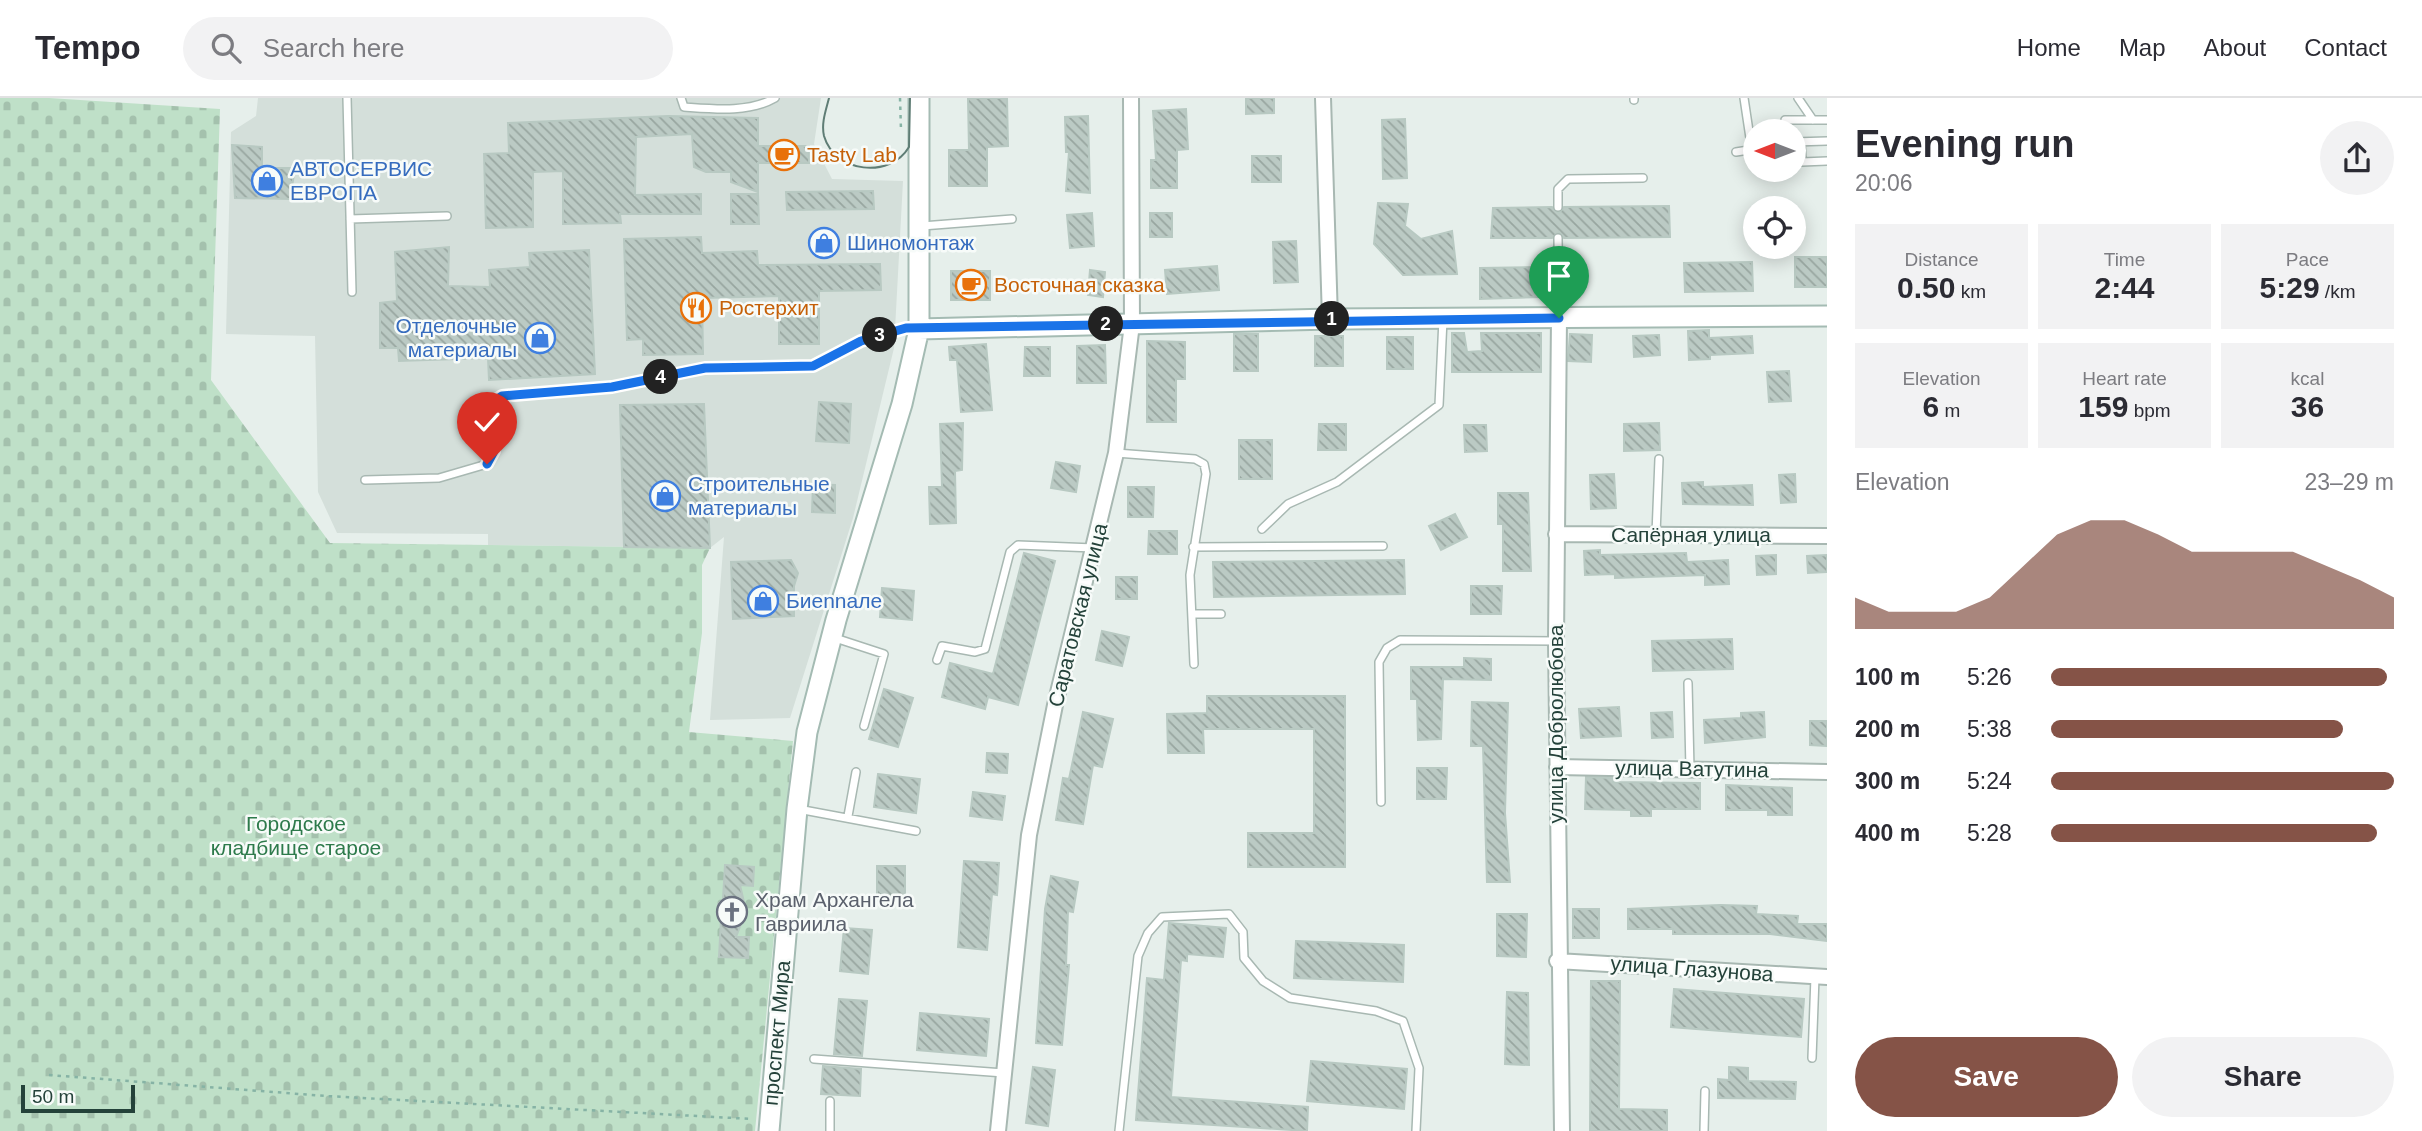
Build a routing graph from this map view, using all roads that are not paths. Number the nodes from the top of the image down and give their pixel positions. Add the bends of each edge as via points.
1 (347, 98) edge
2 (681, 98) edge
3 (775, 98) edge
4 (919, 98) edge
5 (1131, 98) edge
6 (1323, 98) edge
7 (1744, 98) edge
8 (1798, 98) edge
9 (1747, 119) edge
10 (1806, 120) edge
11 (1813, 120) junction
12 (1827, 120) edge
13 (1827, 141) edge
14 (1806, 142) edge
15 (1743, 151) edge
16 (1736, 152) dead end
17 (1827, 161) edge
18 (1806, 162) edge
19 (1643, 178) dead end
20 (1558, 207) dead end
21 (447, 216) dead end
22 (350, 219) junction
23 (1012, 219) dead end
24 (921, 226) junction
25 (1558, 238) dead end
26 (352, 292) dead end
27 (1827, 316) edge
28 (1443, 318) junction
29 (1559, 318) junction
30 (1330, 319) junction
31 (1132, 324) junction
32 (919, 329) junction
33 (1116, 453) junction
34 (1659, 459) dead end
35 (365, 480) dead end
36 (1262, 529) dead end
37 (1556, 534) junction
38 (1656, 534) junction
39 (1827, 536) edge
40 (1383, 546) dead end
41 (1193, 547) junction
42 (1095, 548) junction
43 (1193, 614) junction
44 (1222, 614) dead end
45 (832, 637) junction
46 (1556, 640) junction
47 (937, 660) dead end
48 (1194, 664) dead end
49 (1688, 683) dead end
50 (864, 726) dead end
51 (1557, 766) junction
52 (1690, 769) junction
53 (856, 772) dead end
54 (1827, 772) edge
55 (1381, 802) dead end
56 (797, 808) junction
57 (848, 816) junction
58 (916, 831) dead end
59 (1557, 961) junction
60 (1821, 977) edge
61 (1812, 1058) dead end
62 (814, 1059) dead end
63 (1004, 1073) junction
64 (1705, 1091) dead end
65 (830, 1101) dead end
66 (769, 1125) edge
67 (830, 1131) edge
68 (998, 1131) edge
69 (1119, 1131) edge
70 (1416, 1131) edge
71 (1562, 1131) edge
72 (1704, 1131) edge

1 - 22 lane
2 - 3 lane via 684,107 714,109 762,106
4 - 24 main road, проспект Мира
5 - 31 street, Саратовская улица
6 - 30 street
7 - 9 lane
8 - 11 lane
10 - 11 lane
11 - 12 lane
13 - 14 lane
15 - 16 lane
17 - 18 lane
19 - 20 lane via 1568,179 1558,189
21 - 22 lane
22 - 26 lane
23 - 24 lane
24 - 32 main road, проспект Мира
25 - 29 lane
27 - 29 main road
28 - 29 main road
28 - 30 main road
28 - 36 lane via 1438,405 1337,482 1288,503
29 - 37 street, улица Добролюбова
30 - 31 main road
31 - 32 main road
31 - 33 street, Саратовская улица
32 - 35 lane via 906,328 861,341 813,366 705,368 612,387 502,396 495,401 494,451 487,464 439,478
32 - 45 main road, проспект Мира via 902,404
33 - 41 lane via 1195,459 1203,464 1206,474
33 - 42 street, Саратовская улица
34 - 38 lane
37 - 38 street, Сапёрная улица
37 - 46 street, улица Добролюбова
38 - 39 street, Сапёрная улица
40 - 41 lane
41 - 43 lane
42 - 47 lane via 1018,545 1010,552 985,649 975,652 942,646
42 - 63 street, Саратовская улица via 1055,705 1029,835
43 - 44 lane
43 - 48 lane
45 - 50 lane via 884,654
45 - 56 main road, проспект Мира via 807,732
46 - 51 street, улица Добролюбова
46 - 55 lane via 1400,640 1387,648 1379,662
49 - 52 lane
51 - 52 street, улица Ватутина
51 - 59 street, улица Добролюбова
52 - 54 street, улица Ватутина
53 - 57 lane
56 - 57 lane
56 - 66 main road, проспект Мира
57 - 58 lane
59 - 60 street, улица Глазунова
59 - 71 street, улица Добролюбова
60 - 61 lane
62 - 63 lane
63 - 68 street, Саратовская улица
64 - 72 lane
65 - 67 lane
69 - 70 lane via 1138,956 1147,933 1162,917 1229,914 1243,932 1244,958 1263,981 1290,998 1376,1011 1403,1021 1419,1068

